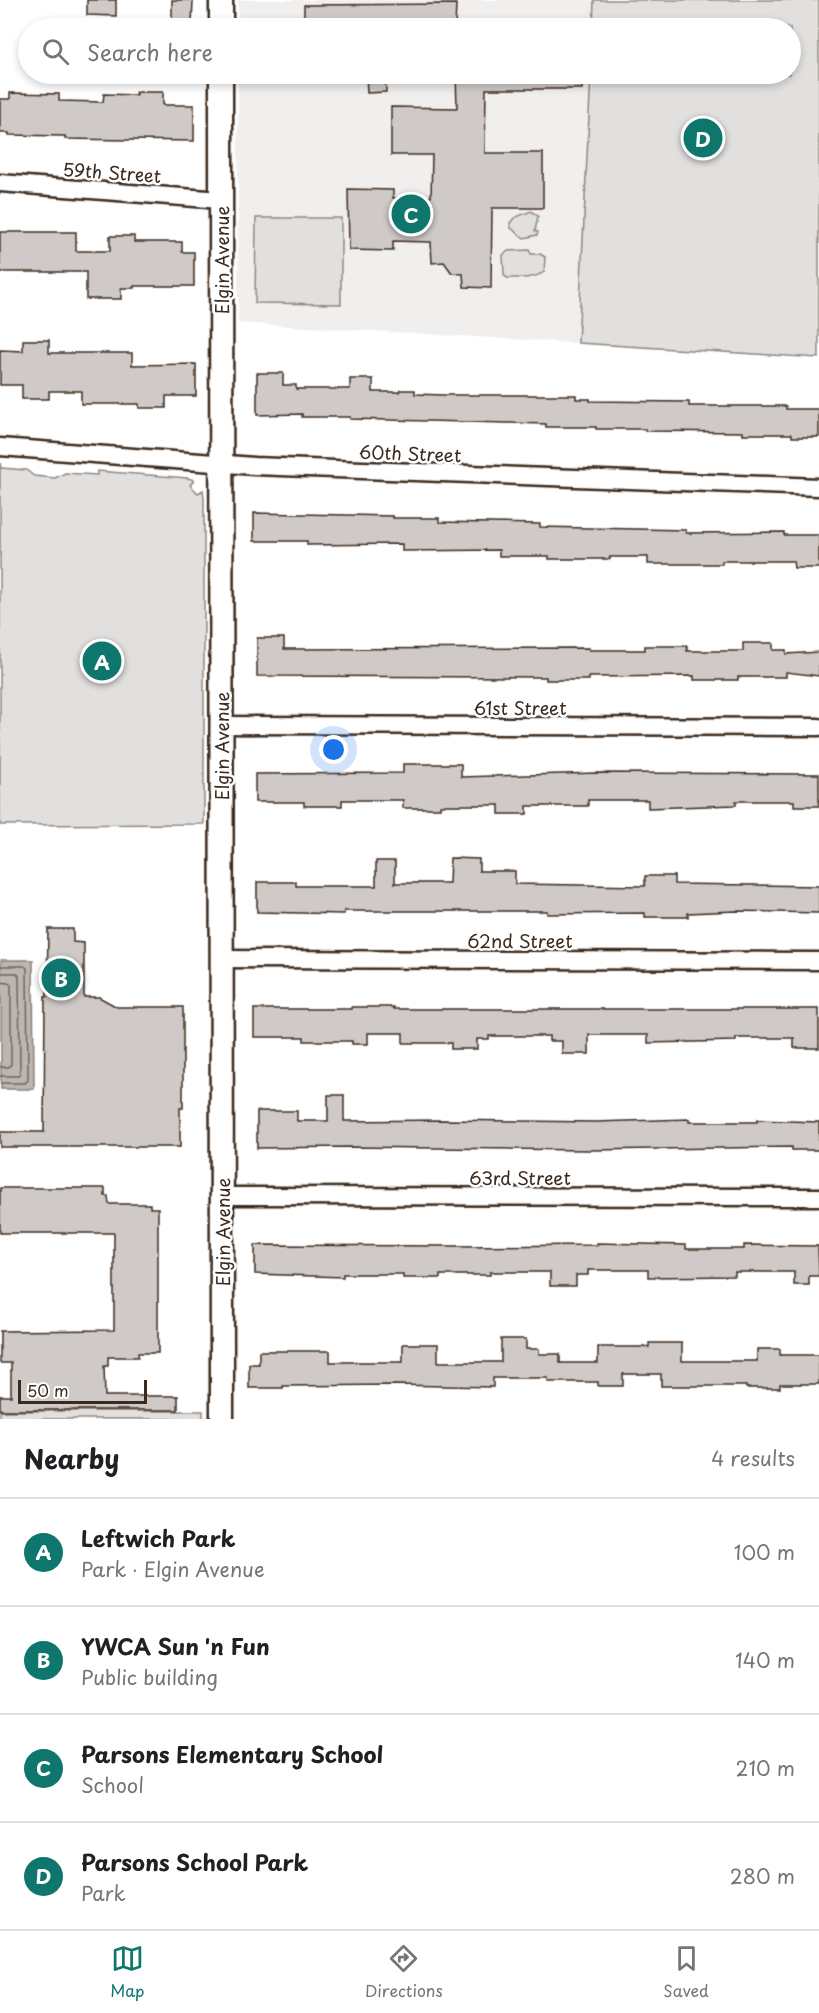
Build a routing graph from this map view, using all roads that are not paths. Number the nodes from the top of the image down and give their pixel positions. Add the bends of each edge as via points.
1 (221, 0) edge
2 (221, 18) edge
3 (221, 84) edge
4 (0, 183) edge
5 (221, 200) junction
6 (0, 447) edge
7 (221, 464) junction
8 (819, 487) edge
9 (221, 725) junction
10 (819, 727) edge
11 (222, 959) junction
12 (819, 961) edge
13 (222, 1196) junction
14 (819, 1197) edge
15 (222, 1419) edge

1 - 2 street
3 - 5 street, Elgin Avenue
4 - 5 street, 59th Street
5 - 7 street, Elgin Avenue
6 - 7 street, 60th Street
7 - 8 street, 60th Street
7 - 9 street, Elgin Avenue
9 - 10 street, 61st Street
9 - 11 street, Elgin Avenue
11 - 12 street, 62nd Street
11 - 13 street, Elgin Avenue
13 - 14 street, 63rd Street
13 - 15 street, Elgin Avenue

